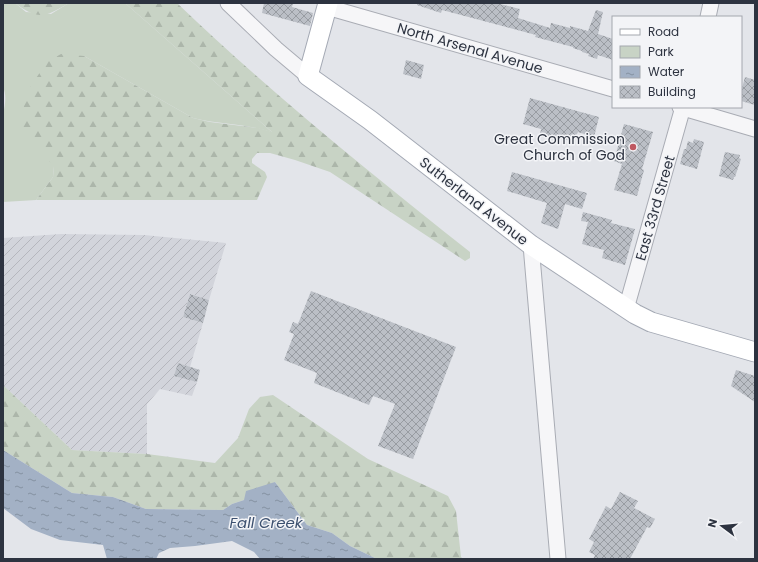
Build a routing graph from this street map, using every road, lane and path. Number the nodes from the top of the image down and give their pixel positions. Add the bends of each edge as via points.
1 (228, 3) edge
2 (711, 3) edge
3 (328, 5) edge
4 (708, 16) edge
5 (308, 76) junction
6 (612, 89) edge
7 (682, 108) edge
8 (685, 108) edge
9 (755, 129) edge
10 (531, 245) junction
11 (626, 309) junction
12 (755, 352) edge
13 (558, 559) edge

1 - 5 street, Sutherland Avenue
2 - 4 street
3 - 5 main road
3 - 6 street, North Arsenal Avenue
5 - 10 main road, Sutherland Avenue via 370,120
7 - 11 street, East 33rd Street
8 - 9 street
10 - 11 main road
10 - 13 street, Sutherland Avenue
11 - 12 main road via 651,322

